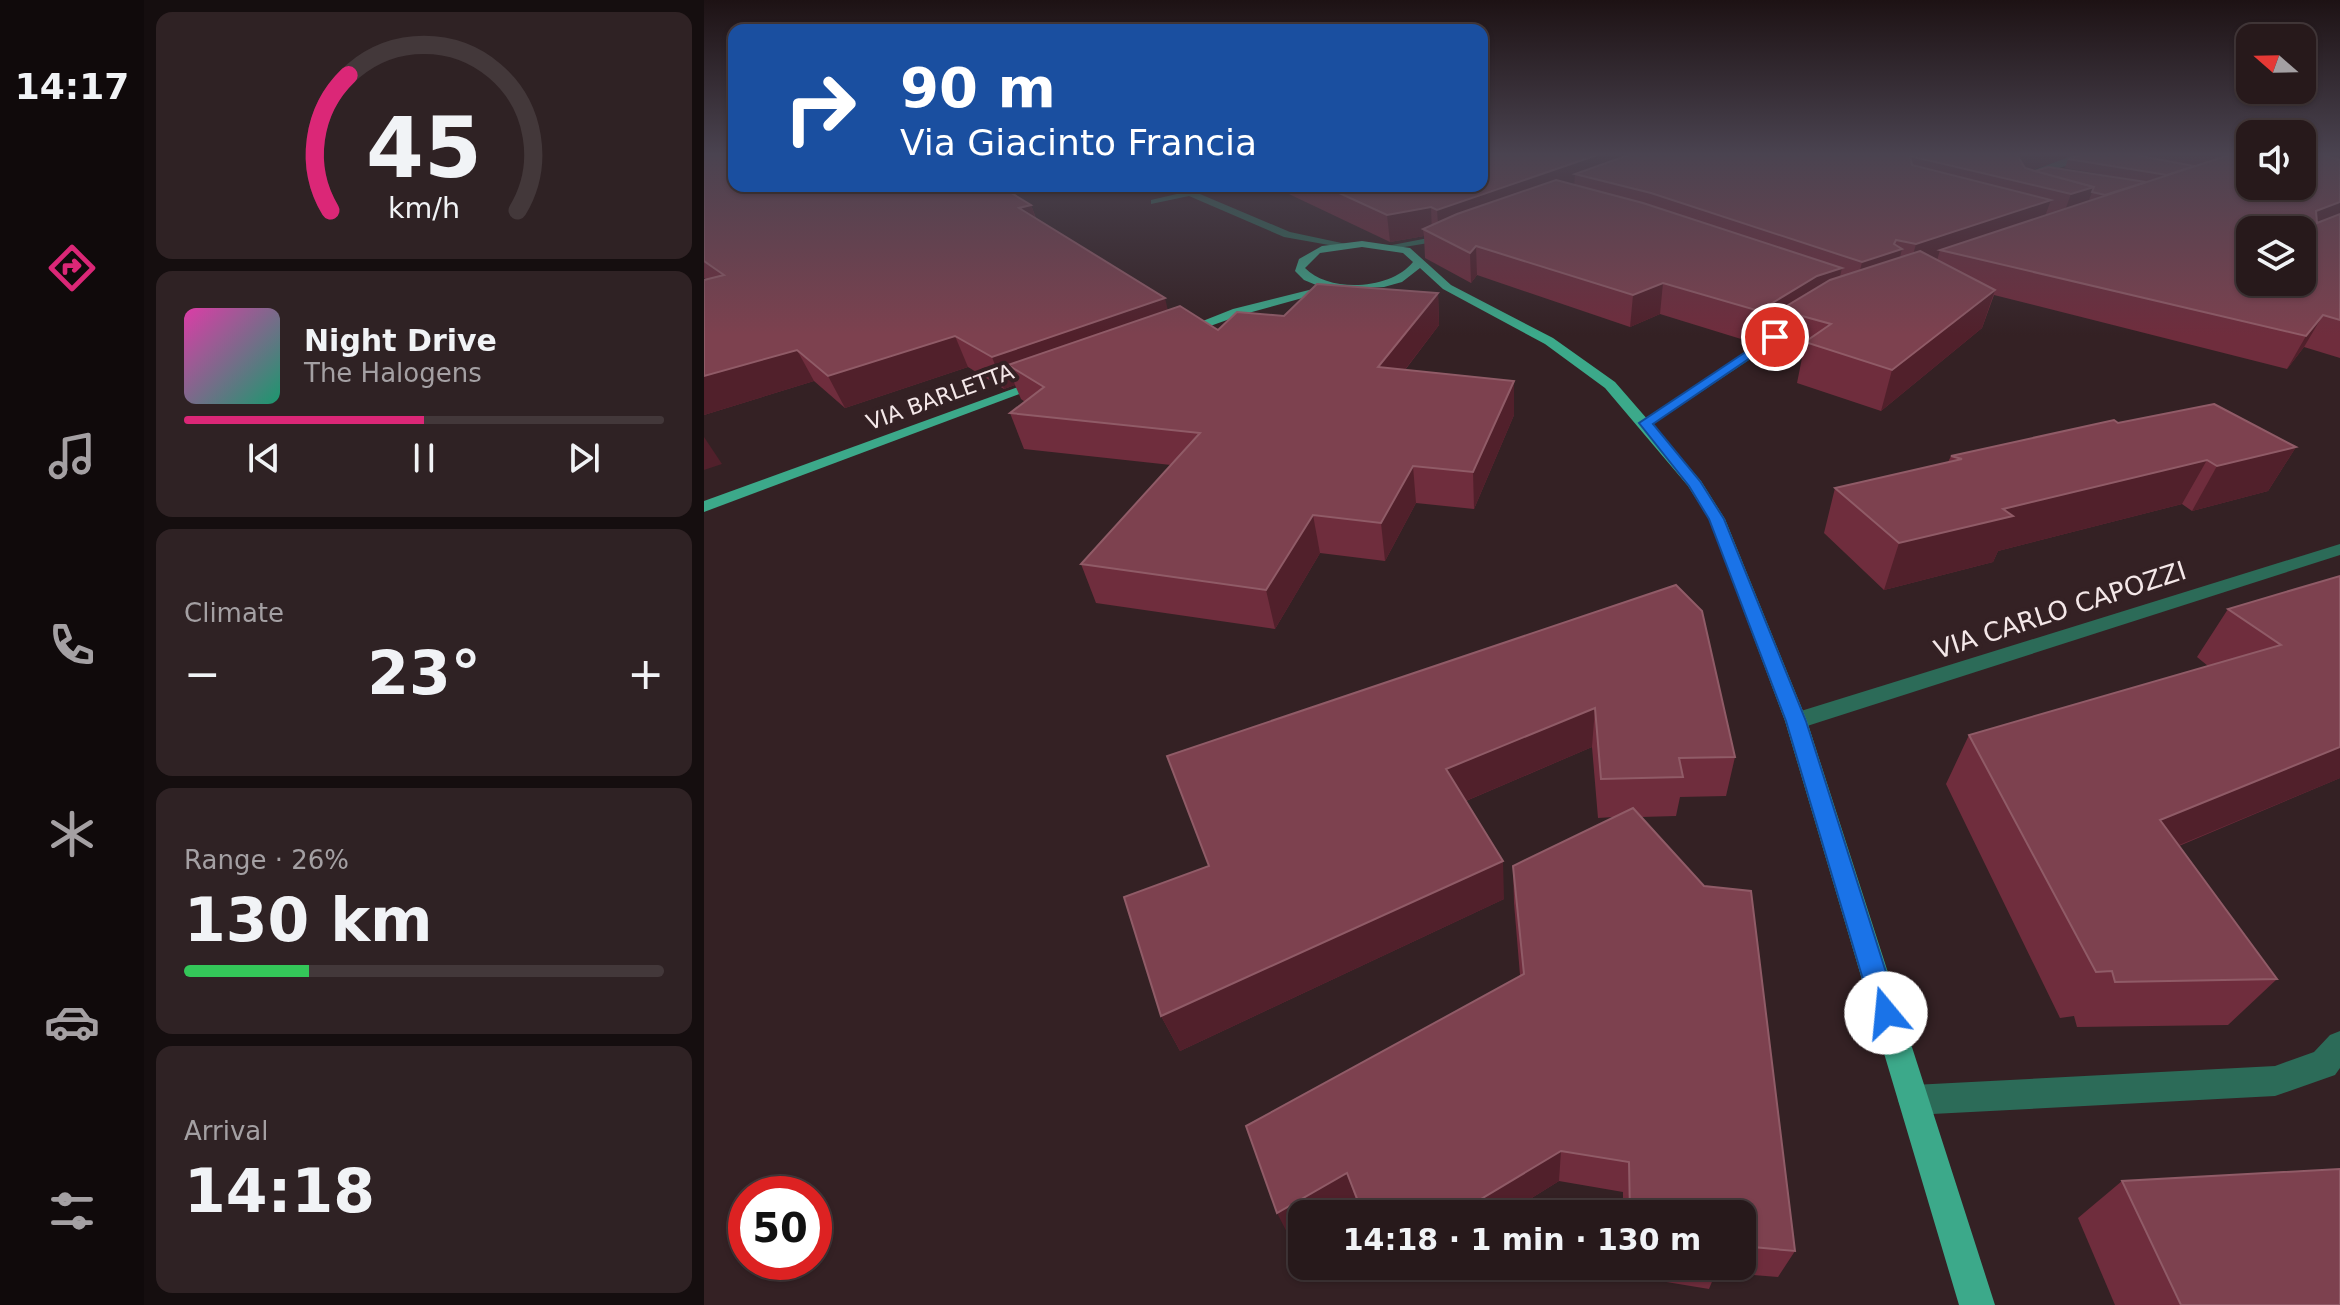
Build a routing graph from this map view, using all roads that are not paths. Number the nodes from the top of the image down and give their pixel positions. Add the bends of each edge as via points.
1 (1239, 214) edge
2 (1467, 231) edge
3 (1288, 235) junction
4 (1453, 237) junction
5 (1346, 245) junction
6 (1392, 246) junction
7 (1306, 257) junction
8 (1417, 259) junction
9 (1302, 275) junction
10 (1394, 281) junction
11 (1289, 282) dead end
12 (1337, 286) junction
13 (1447, 287) junction
14 (1276, 290) dead end
15 (1237, 312) junction
16 (1808, 316) edge
17 (1164, 338) edge
18 (1060, 376) edge
19 (1645, 423) junction
20 (704, 507) edge
21 (2340, 549) edge
22 (1796, 721) junction
23 (2340, 1045) edge
24 (1913, 1100) junction
25 (1977, 1305) edge

1 - 3 street
2 - 4 street
3 - 5 street
3 - 7 street
4 - 6 street
4 - 8 street
5 - 6 main road
5 - 7 main road
6 - 8 main road
7 - 9 main road via 1299,269
8 - 10 main road via 1408,275
8 - 13 main road
9 - 11 main road
9 - 12 main road
10 - 12 main road
10 - 13 main road
12 - 15 main road
13 - 19 main road via 1577,359
14 - 15 main road
15 - 17 main road via 1188,324
16 - 19 street
18 - 20 main road, VIA BARLETTA
19 - 22 main road via 1717,519
21 - 22 street, VIA CARLO CAPOZZI
22 - 24 main road
23 - 24 street via 2324,1064 2275,1081
24 - 25 main road

